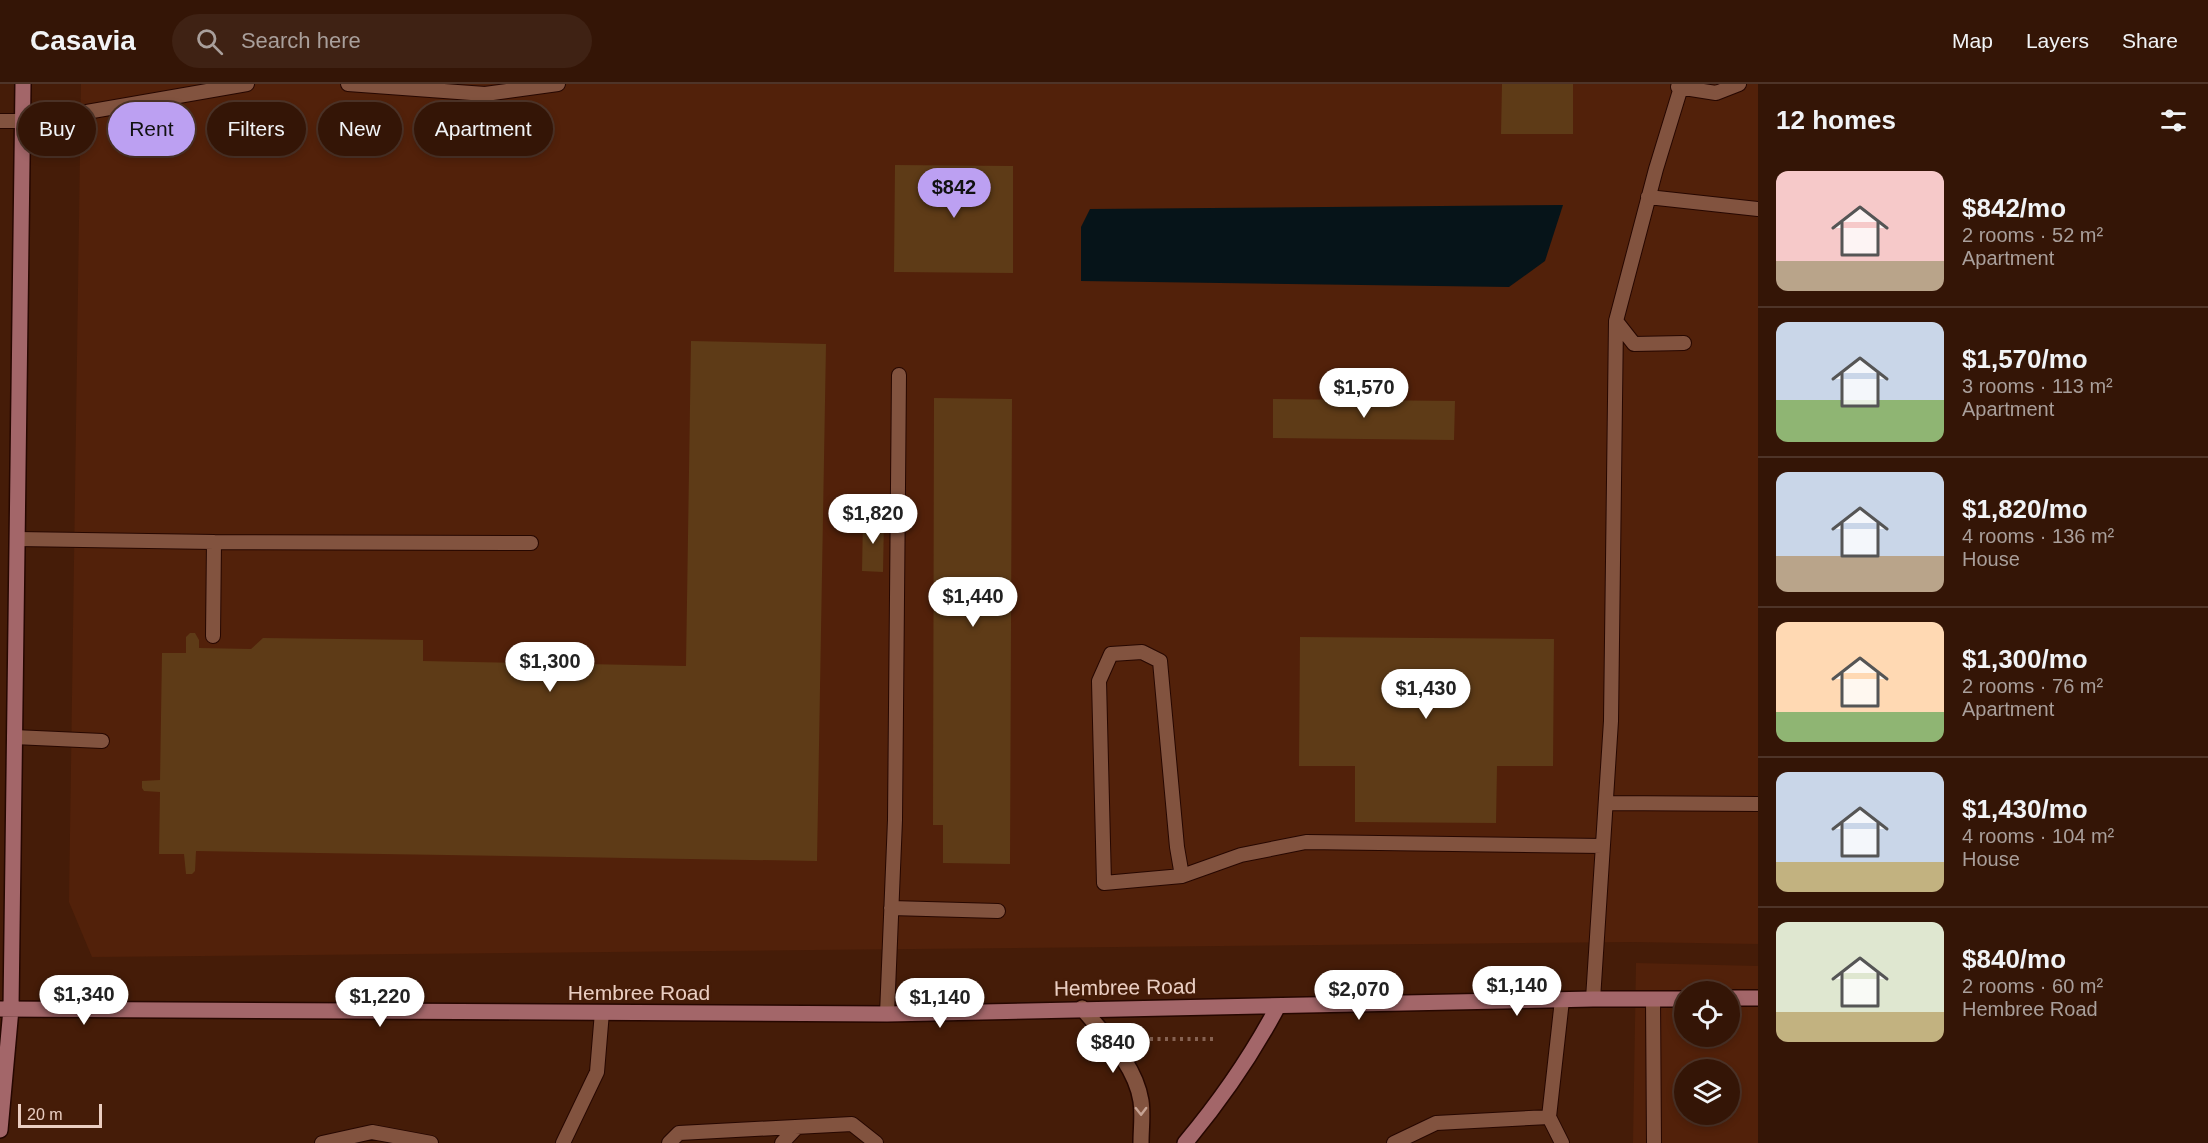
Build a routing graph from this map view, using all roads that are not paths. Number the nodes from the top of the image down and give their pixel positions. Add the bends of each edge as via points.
1 (23, 84) edge
2 (247, 84) edge
3 (348, 84) edge
4 (558, 84) edge
5 (1739, 84) edge
6 (1680, 86) edge
7 (23, 102) edge
8 (96, 110) edge
9 (0, 121) edge
10 (18, 121) edge
11 (22, 156) edge
12 (1648, 197) junction
13 (1758, 209) edge
14 (1616, 321) junction
15 (1684, 343) dead end
16 (899, 375) dead end
17 (17, 539) junction
18 (214, 542) junction
19 (531, 543) dead end
20 (213, 636) dead end
21 (14, 737) junction
22 (102, 741) dead end
23 (1606, 803) junction
24 (1758, 804) edge
25 (1603, 846) junction
26 (1182, 876) junction
27 (891, 908) junction
28 (998, 911) dead end
29 (1740, 998) edge
30 (1758, 998) edge
31 (1593, 999) junction
32 (1653, 999) junction
33 (1674, 999) edge
34 (1562, 1000) junction
35 (1278, 1006) junction
36 (1082, 1008) junction
37 (5, 1009) edge
38 (602, 1012) junction
39 (887, 1014) junction
40 (1549, 1117) junction
41 (797, 1127) junction
42 (0, 1130) edge
43 (322, 1143) edge
44 (431, 1143) edge
45 (563, 1143) edge
46 (669, 1143) edge
47 (782, 1143) edge
48 (876, 1143) edge
49 (1140, 1143) edge
50 (1185, 1143) edge
51 (1394, 1143) edge
52 (1562, 1143) edge
53 (1654, 1143) edge

1 - 7 street
2 - 8 lane
3 - 4 lane via 484,94
5 - 6 lane via 1716,93
6 - 12 lane
9 - 10 lane
11 - 17 street
12 - 13 lane
12 - 14 lane
14 - 15 lane via 1634,344
14 - 23 lane via 1611,721
16 - 27 lane
17 - 18 lane
17 - 21 street
18 - 19 lane
18 - 20 lane
21 - 22 lane
21 - 37 street
23 - 24 lane
23 - 25 lane
25 - 26 lane via 1306,842 1241,855
25 - 31 lane
26 - 26 lane via 1160,661 1142,652 1110,654 1099,681 1104,883
27 - 28 lane
27 - 39 lane
29 - 30 street
31 - 32 street, Hembree Road
31 - 34 street, Hembree Road
32 - 33 street, Hembree Road
32 - 53 lane
34 - 35 street, Hembree Road
34 - 40 lane
35 - 36 street, Hembree Road
35 - 50 street via 1218,1105
36 - 39 street, Hembree Road
36 -> 49 street via 1125,1060 1137,1084 1141,1103
37 - 38 street, Hembree Road
37 - 42 street
38 - 39 street, Hembree Road
38 - 45 lane via 597,1072
40 - 51 lane via 1437,1123
40 - 52 lane
41 - 46 lane via 679,1133
41 - 47 lane
41 - 48 lane via 852,1124
43 - 44 lane via 372,1132

